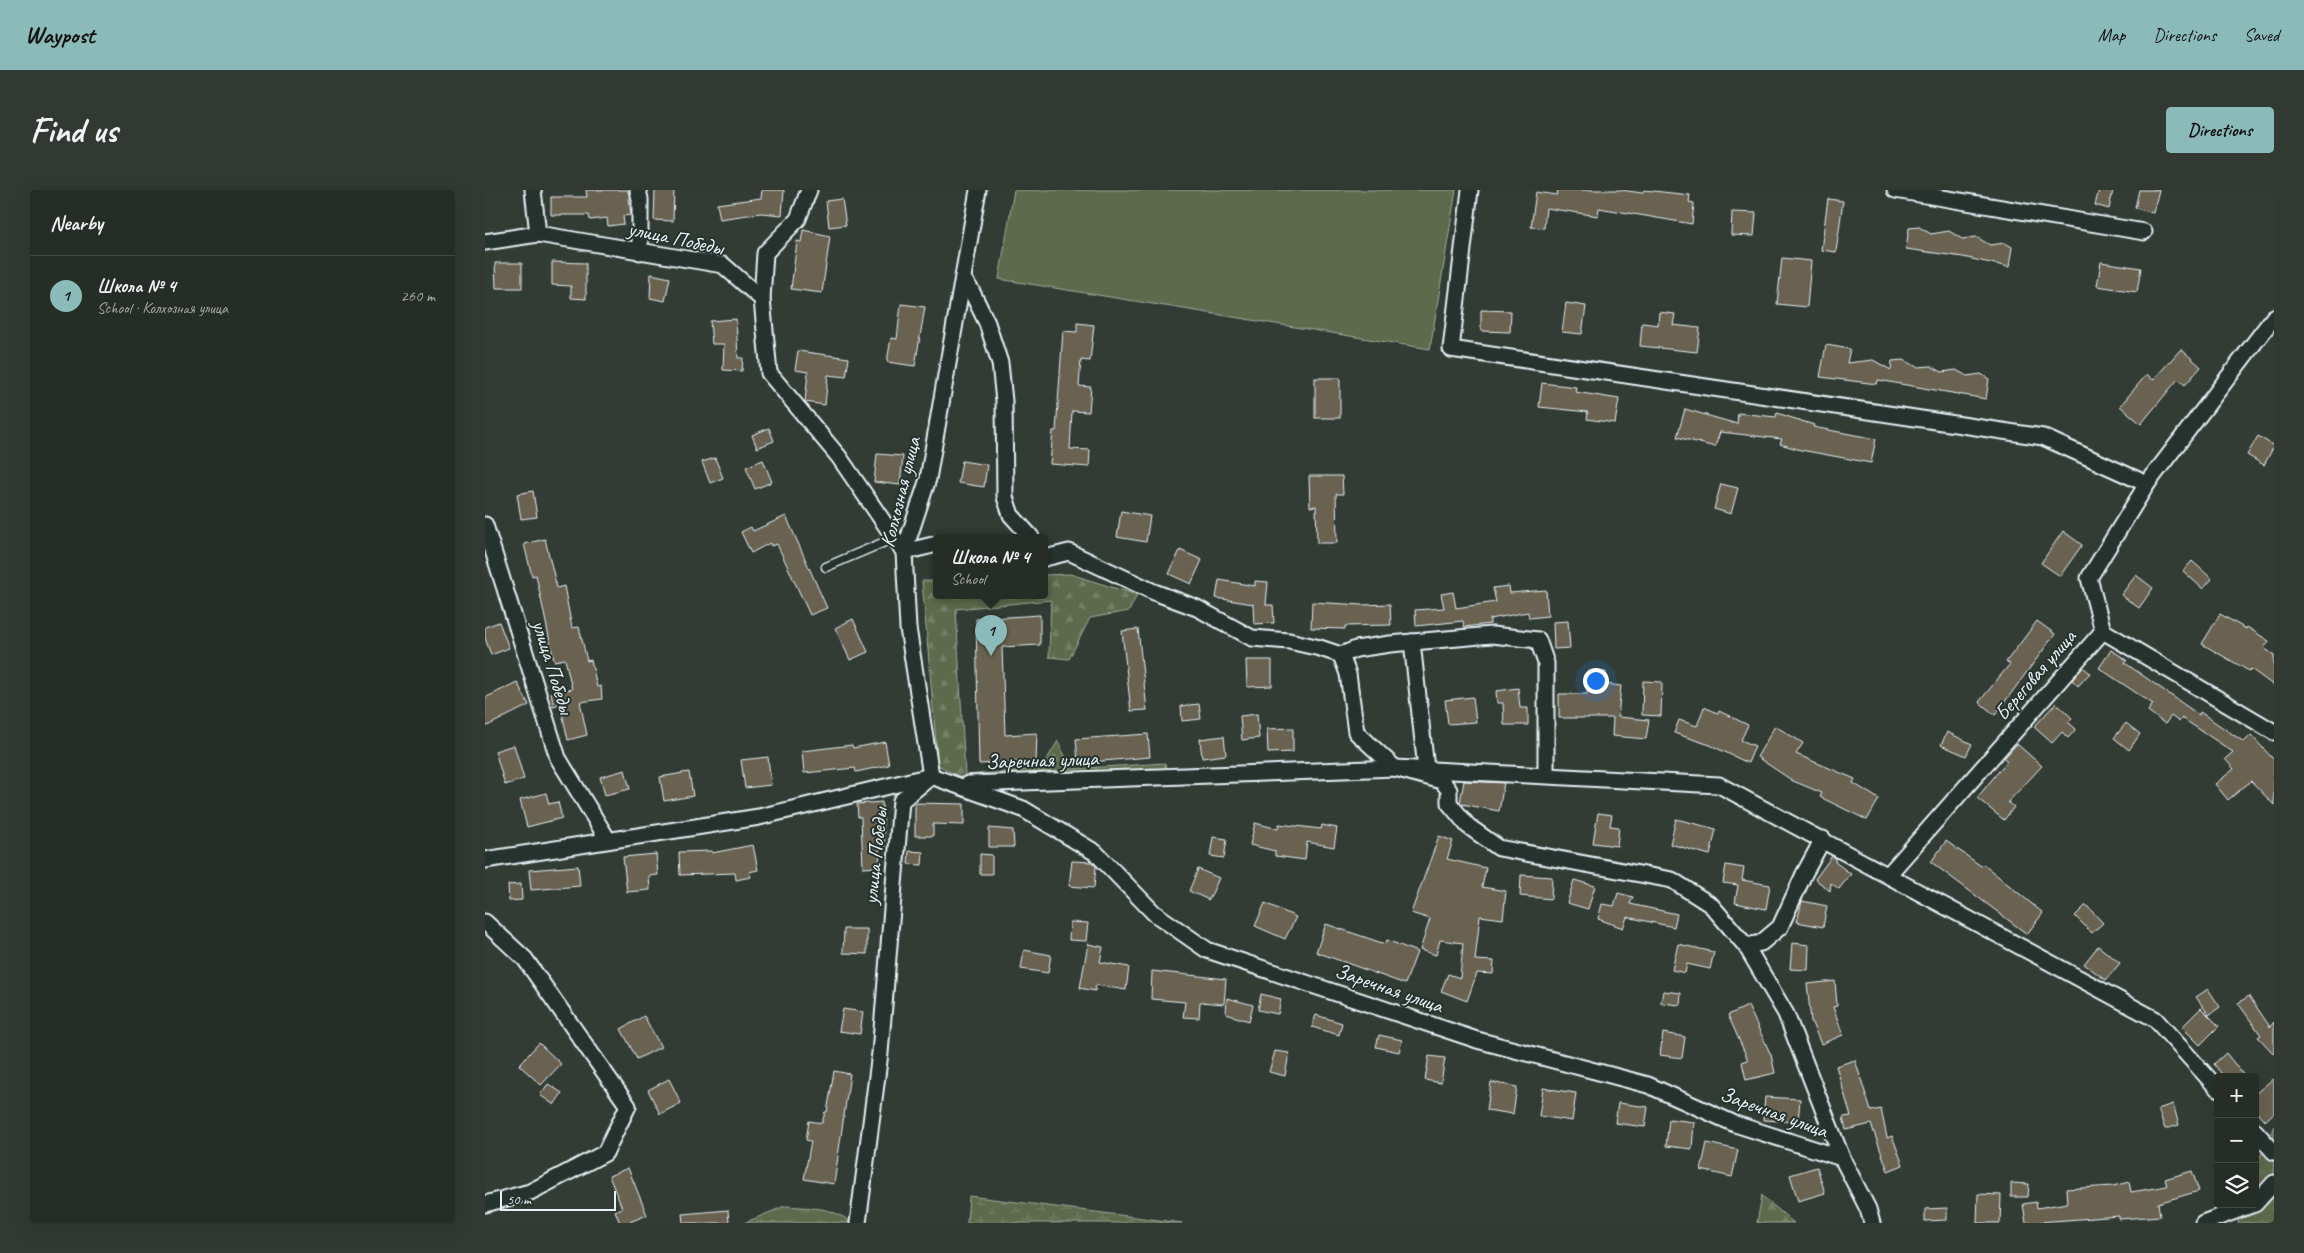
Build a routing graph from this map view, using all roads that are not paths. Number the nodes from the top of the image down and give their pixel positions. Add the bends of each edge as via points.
1 (533, 190) edge
2 (638, 190) edge
3 (809, 190) edge
4 (978, 190) edge
5 (1470, 190) edge
6 (1895, 190) edge
7 (2144, 232) dead end
8 (538, 234) junction
9 (485, 242) edge
10 (640, 252) junction
11 (963, 279) junction
12 (761, 299) junction
13 (2274, 317) edge
14 (2147, 484) junction
15 (485, 525) edge
16 (1028, 534) edge
17 (894, 538) junction
18 (933, 545) edge
19 (904, 552) junction
20 (1051, 557) edge
21 (826, 567) dead end
22 (2103, 632) junction
23 (1412, 642) junction
24 (1341, 656) junction
25 (2274, 732) edge
26 (1395, 768) junction
27 (1426, 769) junction
28 (1546, 775) junction
29 (931, 776) junction
30 (961, 785) junction
31 (1823, 839) junction
32 (608, 840) junction
33 (485, 860) edge
34 (1889, 874) junction
35 (485, 922) edge
36 (1747, 946) junction
37 (2214, 1085) edge
38 (2259, 1135) edge
39 (2274, 1152) edge
40 (1842, 1158) junction
41 (2274, 1183) edge
42 (2259, 1200) edge
43 (485, 1204) edge
44 (2244, 1208) edge
45 (857, 1223) edge
46 (1872, 1223) edge
47 (2203, 1223) edge

1 - 8 street
2 - 10 street
3 - 12 street via 798,219 765,253
4 - 11 street, Колхозная улица
5 - 14 street via 1451,349 2043,437
6 - 7 street
8 - 9 street, улица Победы
8 - 10 street, улица Победы
10 - 12 street, улица Победы via 723,265
11 - 16 street via 987,323 1000,363 1004,401 1005,496 1011,515
11 - 19 street, Колхозная улица via 929,479
12 - 17 street via 769,372 839,457
13 - 14 street
14 - 22 street via 2089,578
15 - 32 street, улица Победы via 559,758
17 - 19 street
17 - 21 lane
18 - 19 street
19 - 29 street, Колхозная улица via 908,628
20 - 24 street via 1069,552 1154,592 1197,608 1251,638 1289,641
22 - 25 street, Береговая улица
22 - 34 street, Береговая улица
23 - 24 street via 1356,649
23 - 27 street
23 - 28 street via 1492,636 1538,640 1546,663
24 - 26 street, Заречная улица via 1348,674 1356,732
26 - 27 street, Заречная улица
26 - 30 street, Заречная улица
26 - 36 street, Заречная улица via 1442,781 1449,790 1449,803 1468,826 1499,848 1672,880 1711,905
27 - 28 street, Заречная улица
28 - 31 street, Заречная улица via 1719,785
29 - 30 street, Заречная улица
29 - 32 street, улица Победы via 759,817
29 - 45 street, улица Победы via 901,801 881,1044
30 - 40 street, Заречная улица via 1023,809 1096,853 1154,913 1207,950 1477,1040 1649,1085 1735,1124
31 - 34 street, Заречная улица
31 - 36 street via 1780,927 1761,943
32 - 33 street, улица Победы
34 - 37 street, Заречная улица via 2155,1019
35 - 43 street via 525,959 627,1106 605,1153 530,1192
36 - 40 street, Заречная улица via 1786,1014
38 - 39 street
40 - 46 street, Заречная улица
41 - 42 street
44 - 47 street

